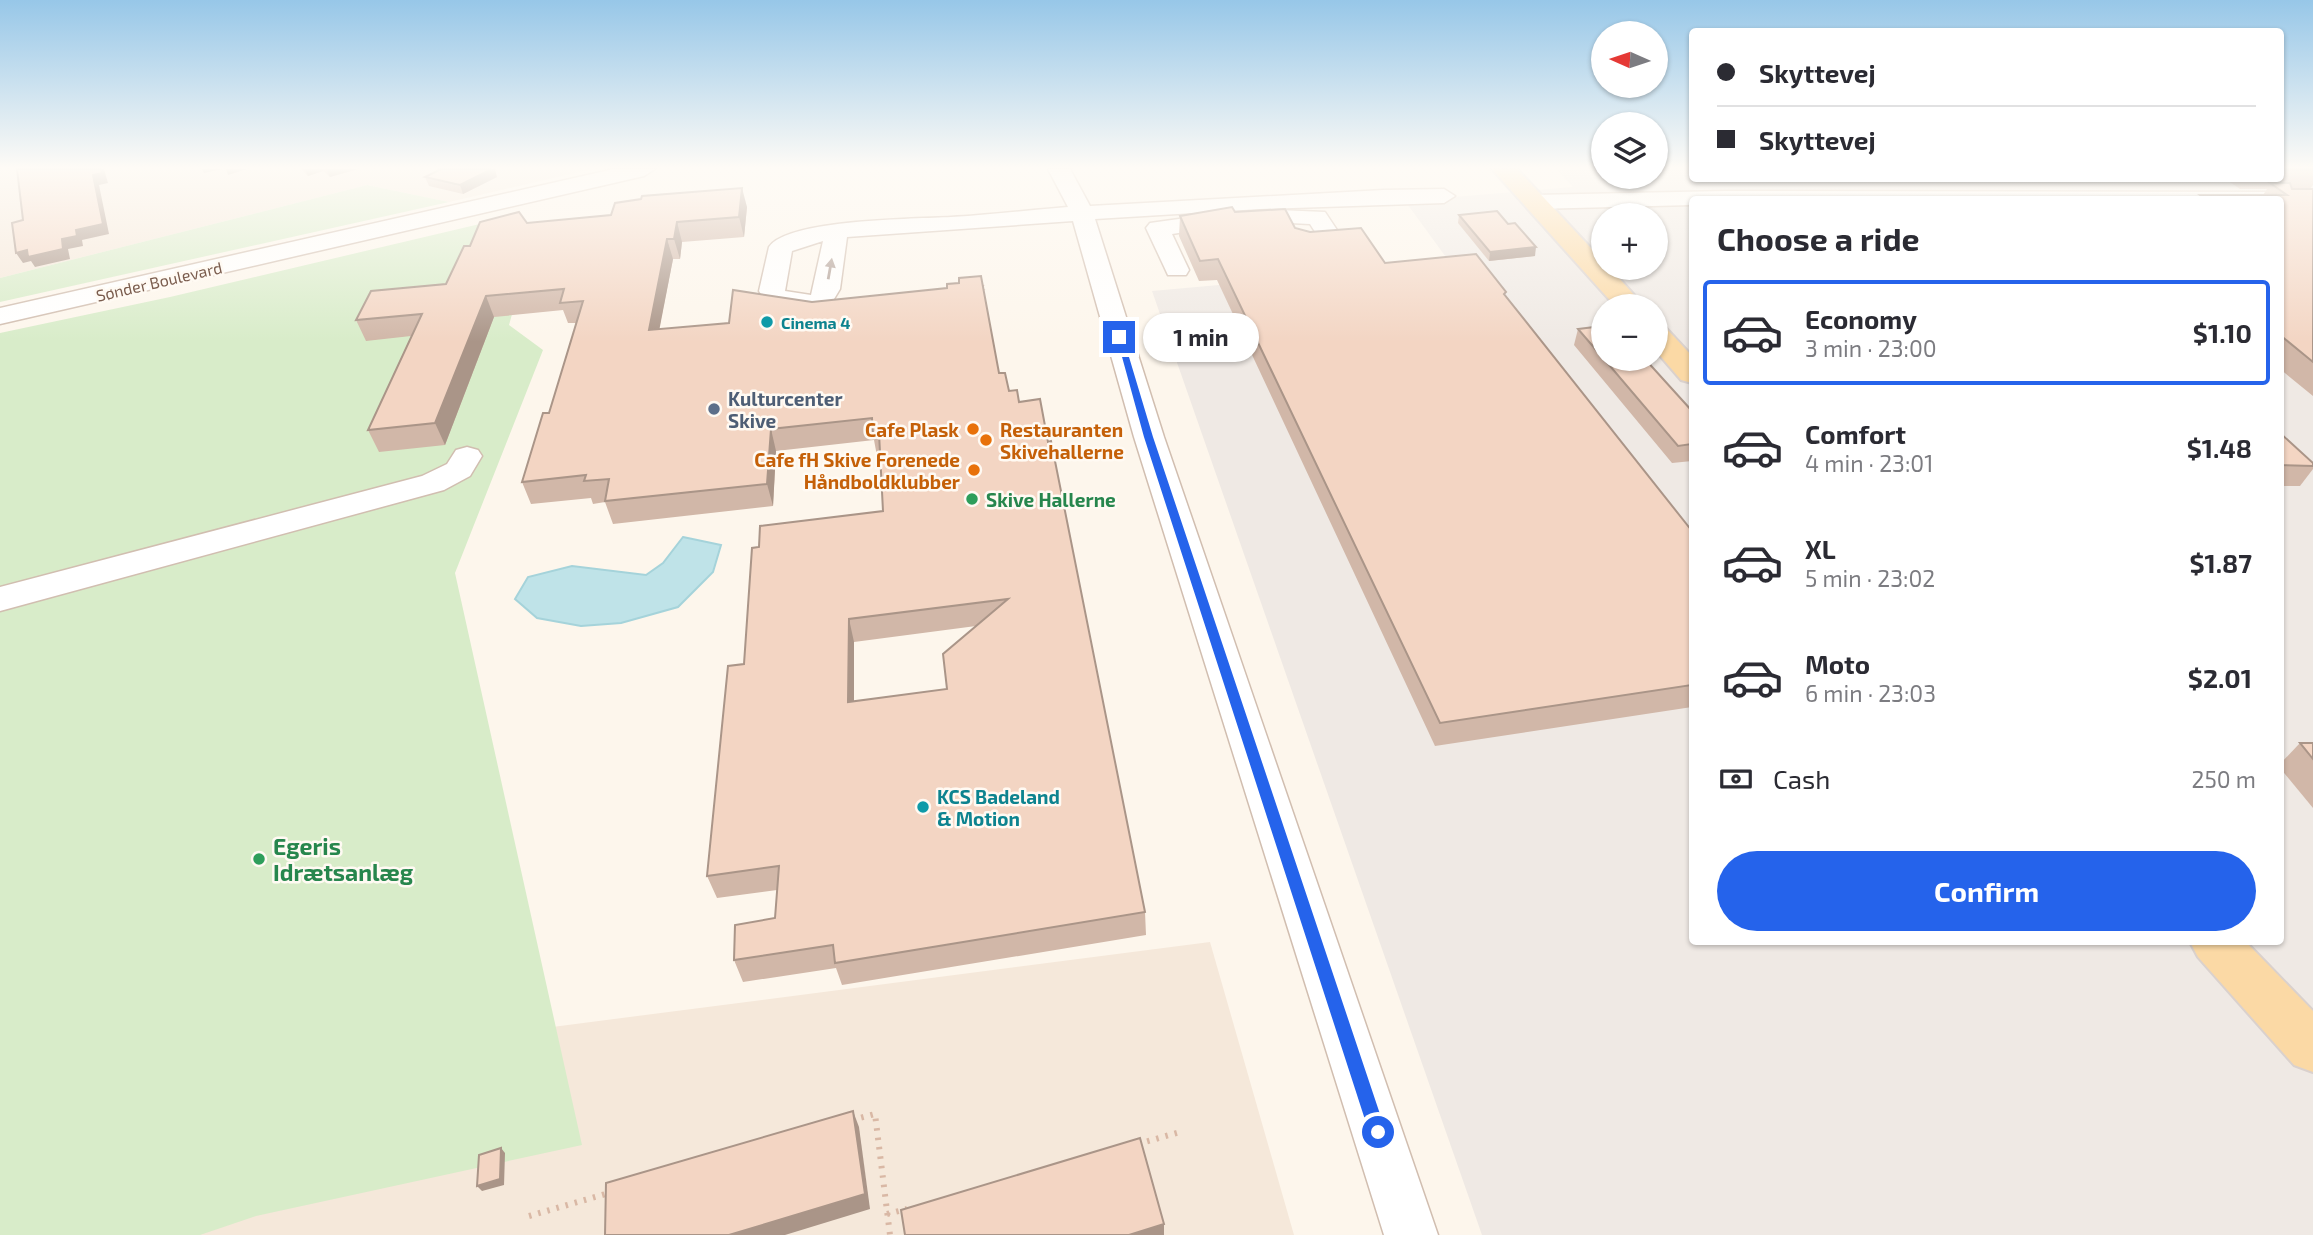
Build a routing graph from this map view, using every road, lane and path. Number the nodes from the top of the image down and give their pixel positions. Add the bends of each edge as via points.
1 (392, 227) edge
2 (914, 227) edge
3 (1086, 227) edge
4 (1161, 227) edge
5 (1323, 227) edge
6 (1557, 227) edge
7 (836, 233) junction
8 (1329, 236) edge
9 (1177, 270) dead end
10 (1619, 294) edge
11 (0, 316) edge
12 (1668, 347) edge
13 (1689, 371) edge
14 (467, 456) dead end
15 (0, 599) edge
16 (2218, 945) edge
17 (2313, 1048) edge
18 (848, 1122) edge
19 (1180, 1132) dead end
20 (1127, 1147) edge
21 (622, 1189) edge
22 (914, 1207) edge
23 (887, 1214) junction
24 (529, 1216) dead end
25 (890, 1235) edge
26 (1410, 1235) edge

1 - 11 street, Sønder Boulevard
2 - 7 street
3 - 26 street via 1149,437
4 - 9 street via 1158,228
5 - 8 street
6 - 10 main road
7 -> 7 street via 781,247 772,291 775,297 819,304 827,289
12 - 13 main road
14 - 15 street via 459,470 433,483
16 - 17 main road
18 - 23 path via 874,1114
19 - 20 path
21 - 24 path
22 - 23 path
23 - 25 path

